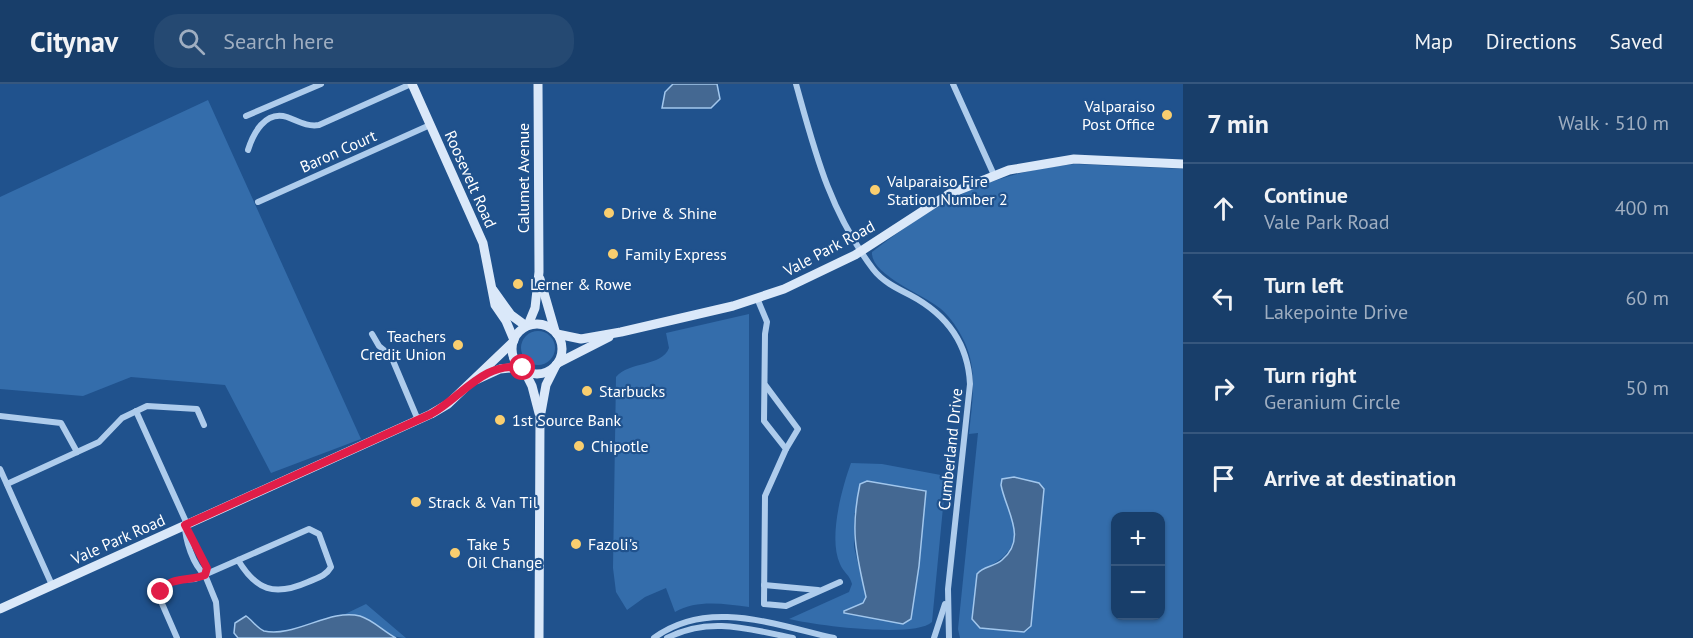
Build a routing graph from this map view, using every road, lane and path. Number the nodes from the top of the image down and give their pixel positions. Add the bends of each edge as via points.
1 (321, 84) edge
2 (412, 84) edge
3 (538, 84) edge
4 (796, 84) edge
5 (953, 84) edge
6 (246, 116) dead end
7 (430, 124) junction
8 (248, 150) dead end
9 (1183, 164) edge
10 (994, 175) junction
11 (258, 202) dead end
12 (862, 251) junction
13 (539, 272) junction
14 (493, 290) junction
15 (757, 298) junction
16 (527, 326) junction
17 (556, 332) junction
18 (621, 332) junction
19 (372, 334) dead end
20 (513, 341) junction
21 (557, 364) junction
22 (522, 368) junction
23 (471, 382) junction
24 (765, 386) junction
25 (136, 411) junction
26 (0, 416) edge
27 (540, 418) junction
28 (418, 420) junction
29 (204, 425) dead end
30 (786, 449) junction
31 (77, 452) junction
32 (0, 469) edge
33 (7, 484) junction
34 (186, 525) junction
35 (238, 560) junction
36 (205, 575) junction
37 (840, 582) dead end
38 (52, 585) junction
39 (764, 585) junction
40 (948, 589) junction
41 (819, 590) junction
42 (0, 609) edge
43 (177, 638) edge
44 (219, 638) edge
45 (539, 638) edge
46 (654, 638) edge
47 (667, 638) edge
48 (793, 638) edge
49 (834, 638) edge
50 (934, 638) edge
51 (949, 638) edge

1 - 6 street
2 - 7 main road, Roosevelt Road
2 - 8 street via 319,125 284,116 273,118 254,130
3 - 13 main road, Calumet Avenue
4 - 12 street, Cumberland Drive via 825,182 838,213
5 - 10 street
7 - 11 street, Baron Court
7 - 14 main road, Roosevelt Road via 485,248
9 - 10 main road, Vale Park Road via 1074,159 1033,164
10 - 12 main road, Vale Park Road via 941,198
12 - 15 main road, Vale Park Road via 799,284
12 - 40 street, Cumberland Drive via 882,279 934,309 946,321 966,356 970,384
13 - 16 main road, Calumet Avenue via 535,305
13 - 17 main road, Calumet Avenue via 546,309
14 - 16 main road, Roosevelt Road via 511,315
14 - 20 main road, Roosevelt Road via 495,305
15 - 18 main road, Vale Park Road
15 - 24 street via 767,322
16 - 17 main road via 541,325
16 - 20 main road
17 - 18 main road, Vale Park Road via 580,339
17 - 21 main road via 562,349
18 - 21 main road, Vale Park Road
19 - 28 street via 391,356
20 - 22 main road via 514,356
20 - 23 main road, Vale Park Road
21 - 22 main road via 539,373
21 - 27 main road via 546,386
22 - 23 main road, Vale Park Road via 500,369
22 - 27 main road via 532,386
23 - 28 main road, Vale Park Road via 448,404
24 - 30 street via 764,421
24 - 30 street via 798,429
25 - 29 street via 156,405 197,409
25 - 31 street via 122,418 103,440
25 - 34 street
26 - 31 street via 61,423
27 - 45 main road
28 - 34 main road, Vale Park Road
30 - 39 street via 765,496
31 - 33 street
32 - 33 street
33 - 38 street
34 - 36 street via 185,536
34 - 38 main road, Vale Park Road
35 - 35 street via 249,578 278,590 296,588 327,574 331,567 319,534 309,529
35 - 36 street
36 - 43 street via 171,582 161,592 161,602
36 - 44 street via 216,602
37 - 41 street
38 - 42 main road, Vale Park Road
39 - 41 street
39 - 41 street via 764,604 786,606
40 - 50 street, Cumberland Drive
40 - 51 street, Cumberland Drive
46 - 49 street via 684,621 714,616
47 - 48 street via 686,629 714,624

